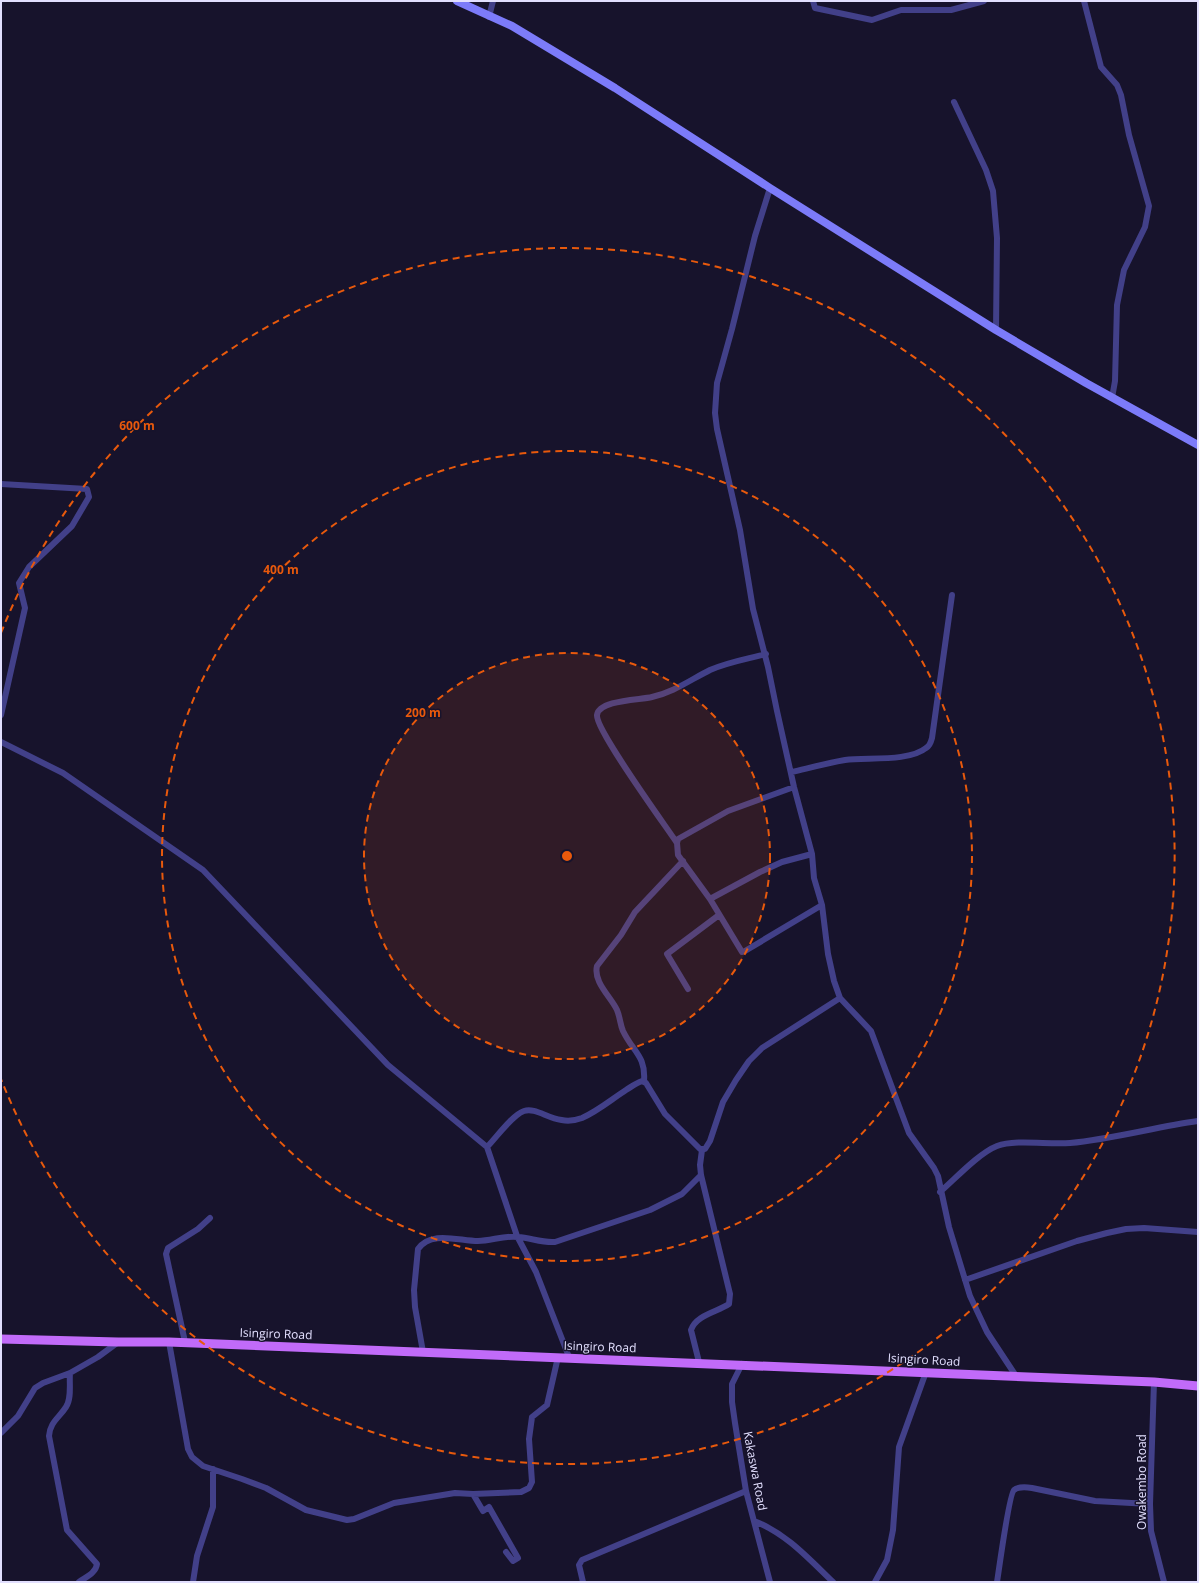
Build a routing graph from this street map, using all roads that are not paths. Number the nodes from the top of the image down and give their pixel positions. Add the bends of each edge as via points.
1 (457, 1) edge
2 (493, 1) edge
3 (813, 1) edge
4 (984, 1) edge
5 (1084, 1) edge
6 (489, 17) junction
7 (954, 102) dead end
8 (770, 188) junction
9 (996, 330) junction
10 (1112, 398) junction
11 (1198, 445) edge
12 (1, 484) edge
13 (952, 594) dead end
14 (766, 654) junction
15 (1, 715) edge
16 (1, 742) edge
17 (792, 772) junction
18 (794, 787) junction
19 (677, 843) junction
20 (812, 854) junction
21 (683, 861) junction
22 (710, 899) junction
23 (822, 905) junction
24 (719, 915) junction
25 (688, 989) dead end
26 (840, 998) junction
27 (644, 1081) junction
28 (1198, 1121) edge
29 (487, 1147) junction
30 (702, 1150) junction
31 (701, 1176) junction
32 (940, 1192) junction
33 (210, 1218) dead end
34 (1198, 1232) edge
35 (517, 1236) junction
36 (965, 1280) junction
37 (1, 1339) edge
38 (118, 1342) junction
39 (169, 1342) junction
40 (185, 1342) junction
41 (423, 1352) junction
42 (558, 1357) junction
43 (569, 1357) junction
44 (699, 1362) junction
45 (742, 1364) junction
46 (926, 1372) junction
47 (70, 1373) junction
48 (1016, 1376) junction
49 (1154, 1382) junction
50 (1198, 1386) edge
51 (1, 1433) edge
52 (214, 1469) junction
53 (746, 1491) junction
54 (473, 1494) junction
55 (1150, 1504) junction
56 (754, 1521) junction
57 (506, 1552) dead end
58 (79, 1582) edge
59 (193, 1582) edge
60 (583, 1582) edge
61 (770, 1582) edge
62 (833, 1582) edge
63 (876, 1582) edge
64 (997, 1582) edge
65 (1164, 1582) edge

1 - 6 main road
2 - 6 street
3 - 4 street via 814,8 872,20 901,10 951,10
5 - 10 street via 1101,67 1117,85 1121,95 1148,206 1145,227 1128,260 1120,287
6 - 8 main road via 512,26 615,88
7 - 9 street via 993,191 997,238
8 - 9 main road
8 - 14 street via 755,236 715,396 716,424 740,530 753,609
9 - 10 main road
10 - 11 main road
12 - 15 street via 87,489 90,497 72,526 29,568 19,583 25,608
13 - 17 street via 930,745 925,750 899,757 844,760
14 - 17 street
14 - 19 street via 717,667 668,693 642,700 609,704 597,713 599,725 612,748
16 - 29 street via 63,773 203,870 388,1065
17 - 18 street
18 - 19 street via 728,811 678,839
18 - 20 street
19 - 21 street via 678,855
20 - 22 street via 782,862
20 - 23 street via 814,878
21 - 22 street
21 - 27 street via 635,912 621,936 597,966 596,972 616,1009 624,1032 643,1062
22 - 24 street
23 - 24 street via 744,952
23 - 26 street via 828,954
24 - 25 street via 667,954
26 - 30 street via 784,1032 749,1061 723,1102 710,1141
26 - 32 street via 871,1031 909,1133 934,1168
27 - 29 street via 640,1081 582,1118 570,1121 529,1110 523,1111 515,1116
27 - 30 street via 665,1114
28 - 32 street via 1156,1127 1125,1136 1067,1144 1003,1144 986,1153
29 - 35 street
30 - 31 street
31 - 35 street via 682,1194 615,1223 555,1242
31 - 44 street via 730,1294 729,1304 693,1325 691,1330
32 - 36 street
33 - 40 street via 166,1250
34 - 36 street via 1126,1229 1077,1241
35 - 41 street via 478,1241 436,1239 421,1244 418,1250 414,1290
35 - 43 street via 536,1272
36 - 48 street via 987,1332
37 - 38 main road, Isingiro Road
38 - 39 main road, Isingiro Road
38 - 47 street
39 - 40 main road, Isingiro Road
39 - 52 street via 188,1449 196,1462
40 - 41 main road, Isingiro Road
41 - 42 main road, Isingiro Road
42 - 43 main road, Isingiro Road
42 - 54 street via 547,1405 532,1417 529,1439 532,1482 529,1488 521,1492
43 - 44 main road, Isingiro Road
44 - 45 main road, Isingiro Road
45 - 46 main road, Isingiro Road
45 - 53 street, Kakaswa Road via 732,1384 732,1392
46 - 48 main road, Isingiro Road
46 - 63 street via 899,1447 893,1530 887,1560
47 - 51 street via 35,1388 18,1416
47 - 58 street via 67,1406 52,1422 49,1436 67,1530 97,1564 92,1573
48 - 49 main road, Isingiro Road
49 - 50 main road, Isingiro Road
49 - 55 street, Owakembo Road
52 - 54 street via 266,1488 306,1510 347,1520 394,1503 455,1493
52 - 59 street via 213,1507 197,1556
53 - 56 street, Kakaswa Road
53 - 60 street via 582,1560 579,1564
54 - 57 street via 483,1511 489,1507 518,1558 513,1561
55 - 64 street via 1095,1501 1032,1488 1022,1487 1015,1490 1012,1492
55 - 65 street, Owakembo Road via 1151,1531
56 - 61 street, Kakaswa Road
56 - 62 street via 781,1534

